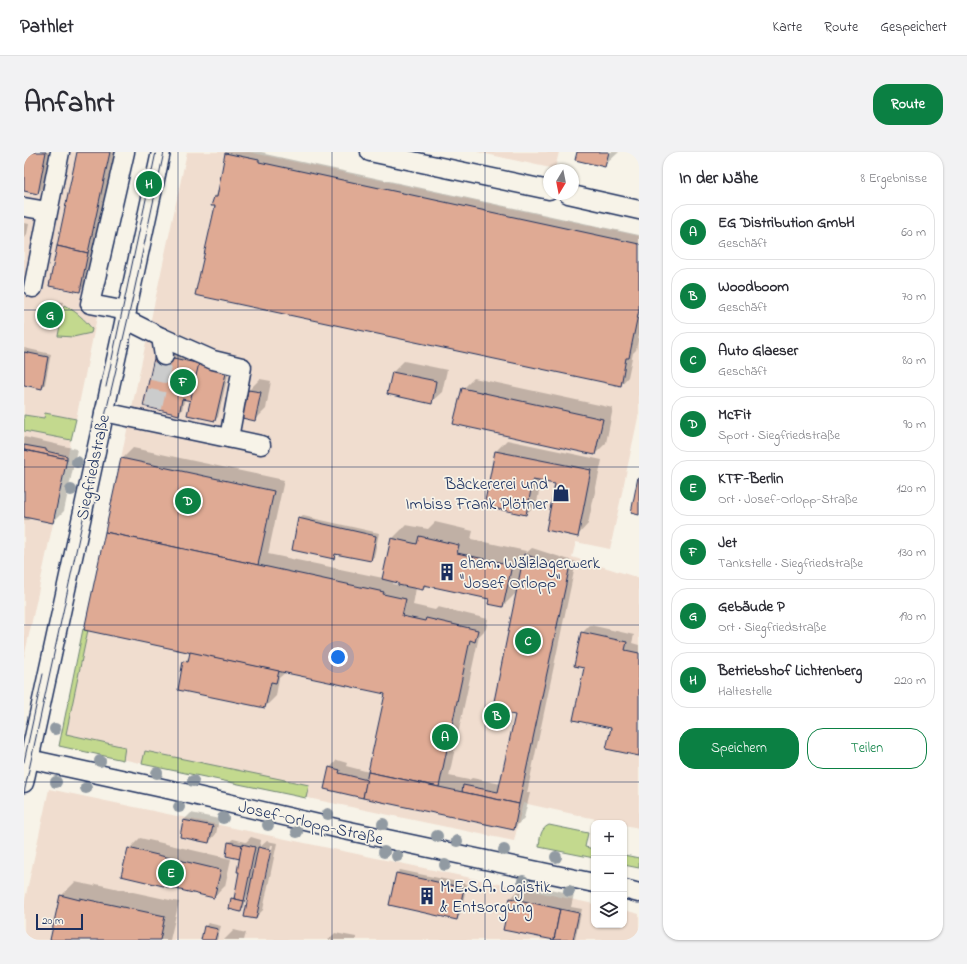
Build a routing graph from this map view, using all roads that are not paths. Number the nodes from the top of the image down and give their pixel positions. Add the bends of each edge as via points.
1 (60, 152) edge
2 (125, 152) edge
3 (161, 152) edge
4 (370, 152) edge
5 (543, 189) edge
6 (579, 196) edge
7 (24, 207) edge
8 (639, 210) edge
9 (48, 211) junction
10 (33, 288) dead end
11 (126, 315) junction
12 (161, 337) junction
13 (164, 356) tunnel mouth
14 (104, 412) junction
15 (229, 438) junction
16 (262, 445) dead end
17 (29, 759) junction
18 (24, 783) edge
19 (591, 882) edge
20 (627, 891) edge
21 (639, 893) edge

1 - 9 street
2 - 11 street via 90,304
3 - 11 street, Siegfriedstraße
4 - 5 street
6 - 8 street
7 - 9 street
9 - 10 street
11 - 12 street
11 - 14 street, Siegfriedstraße
12 - 13 street
12 - 15 street via 213,360 242,367
14 - 15 street via 151,415
14 - 17 street, Siegfriedstraße
15 - 16 street
17 - 18 street, Siegfriedstraße
17 - 19 street, Josef-Orlopp-Straße via 324,826
20 - 21 street

